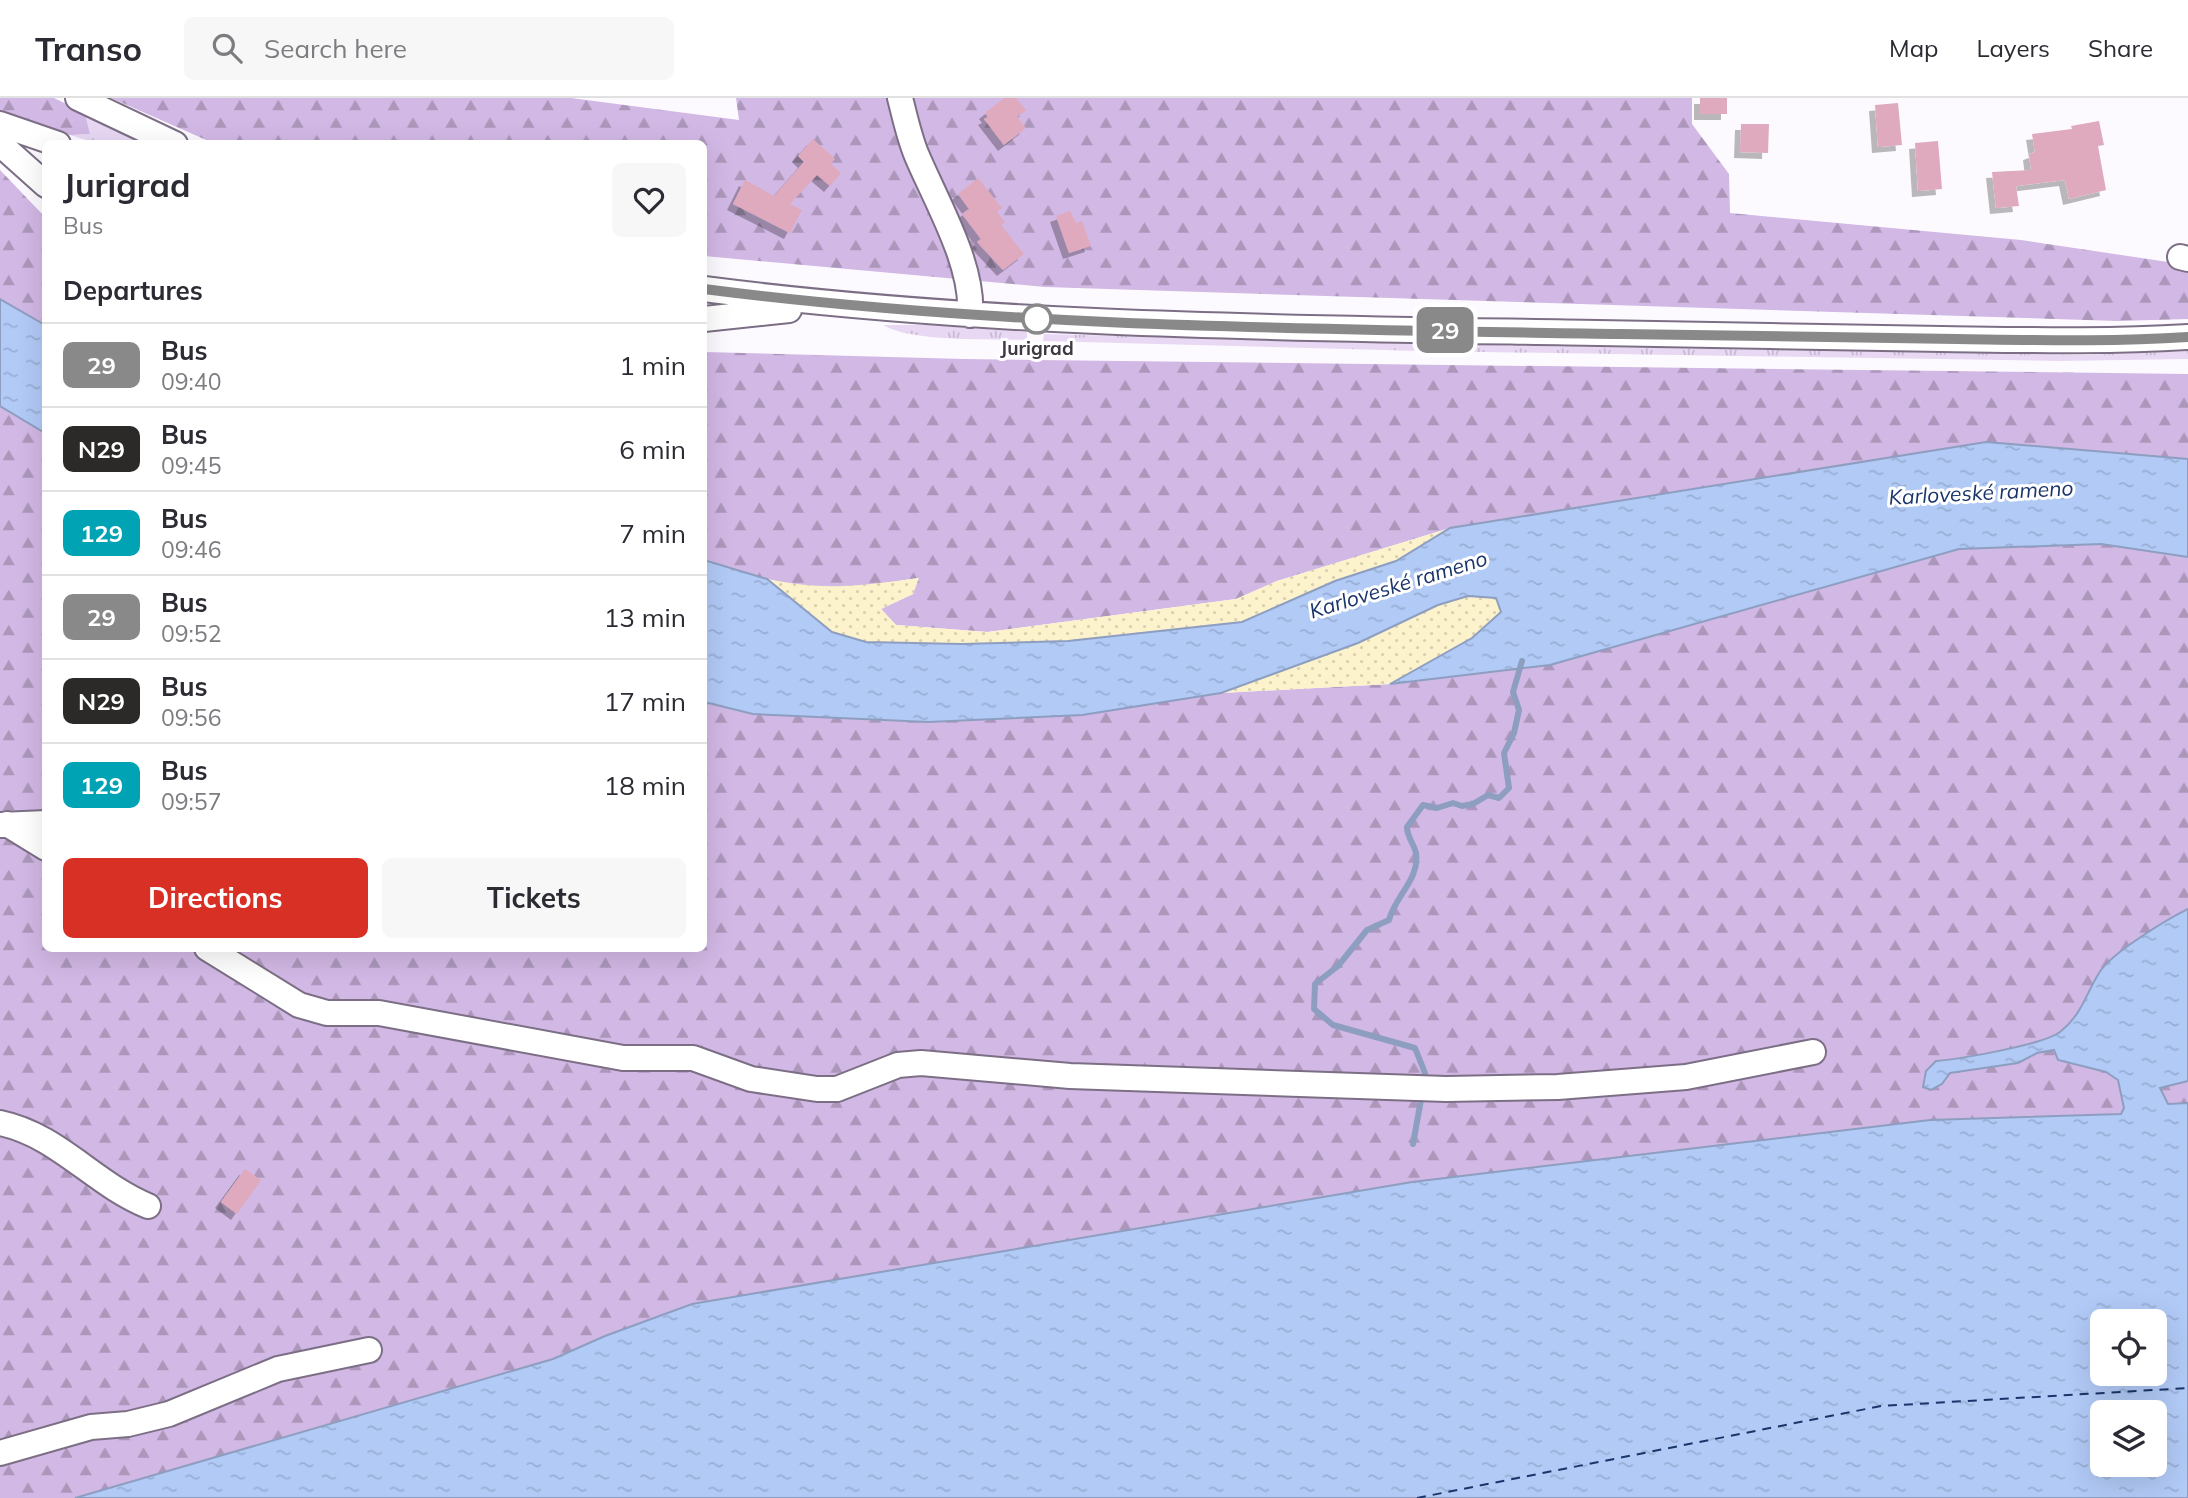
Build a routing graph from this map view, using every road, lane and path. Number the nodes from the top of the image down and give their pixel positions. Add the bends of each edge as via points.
1 (78, 98) edge
2 (900, 98) edge
3 (0, 124) edge
4 (46, 140) edge
5 (167, 140) edge
6 (0, 144) edge
7 (42, 181) edge
8 (707, 289) edge
9 (832, 305) junction
10 (970, 315) junction
11 (707, 319) edge
12 (2188, 337) edge
13 (42, 823) edge
14 (4, 824) edge
15 (42, 846) edge
16 (214, 952) edge
17 (1813, 1052) dead end
18 (0, 1123) edge
19 (148, 1206) dead end
20 (369, 1350) dead end
21 (0, 1453) edge

1 - 5 street
2 - 10 street via 915,152 951,232 971,298
3 - 4 street
6 - 7 street
8 - 9 street
9 - 10 street
9 - 11 street
10 - 12 street via 1460,331 2120,341
13 - 14 street
14 - 15 street
16 - 17 street via 299,1005 327,1013 379,1013 623,1058 693,1058 751,1079 817,1090 837,1088 898,1065 921,1063 1070,1076 1403,1089 1558,1087 1686,1077
18 - 19 street via 61,1148 110,1188
20 - 21 street via 278,1368 169,1414 91,1427

